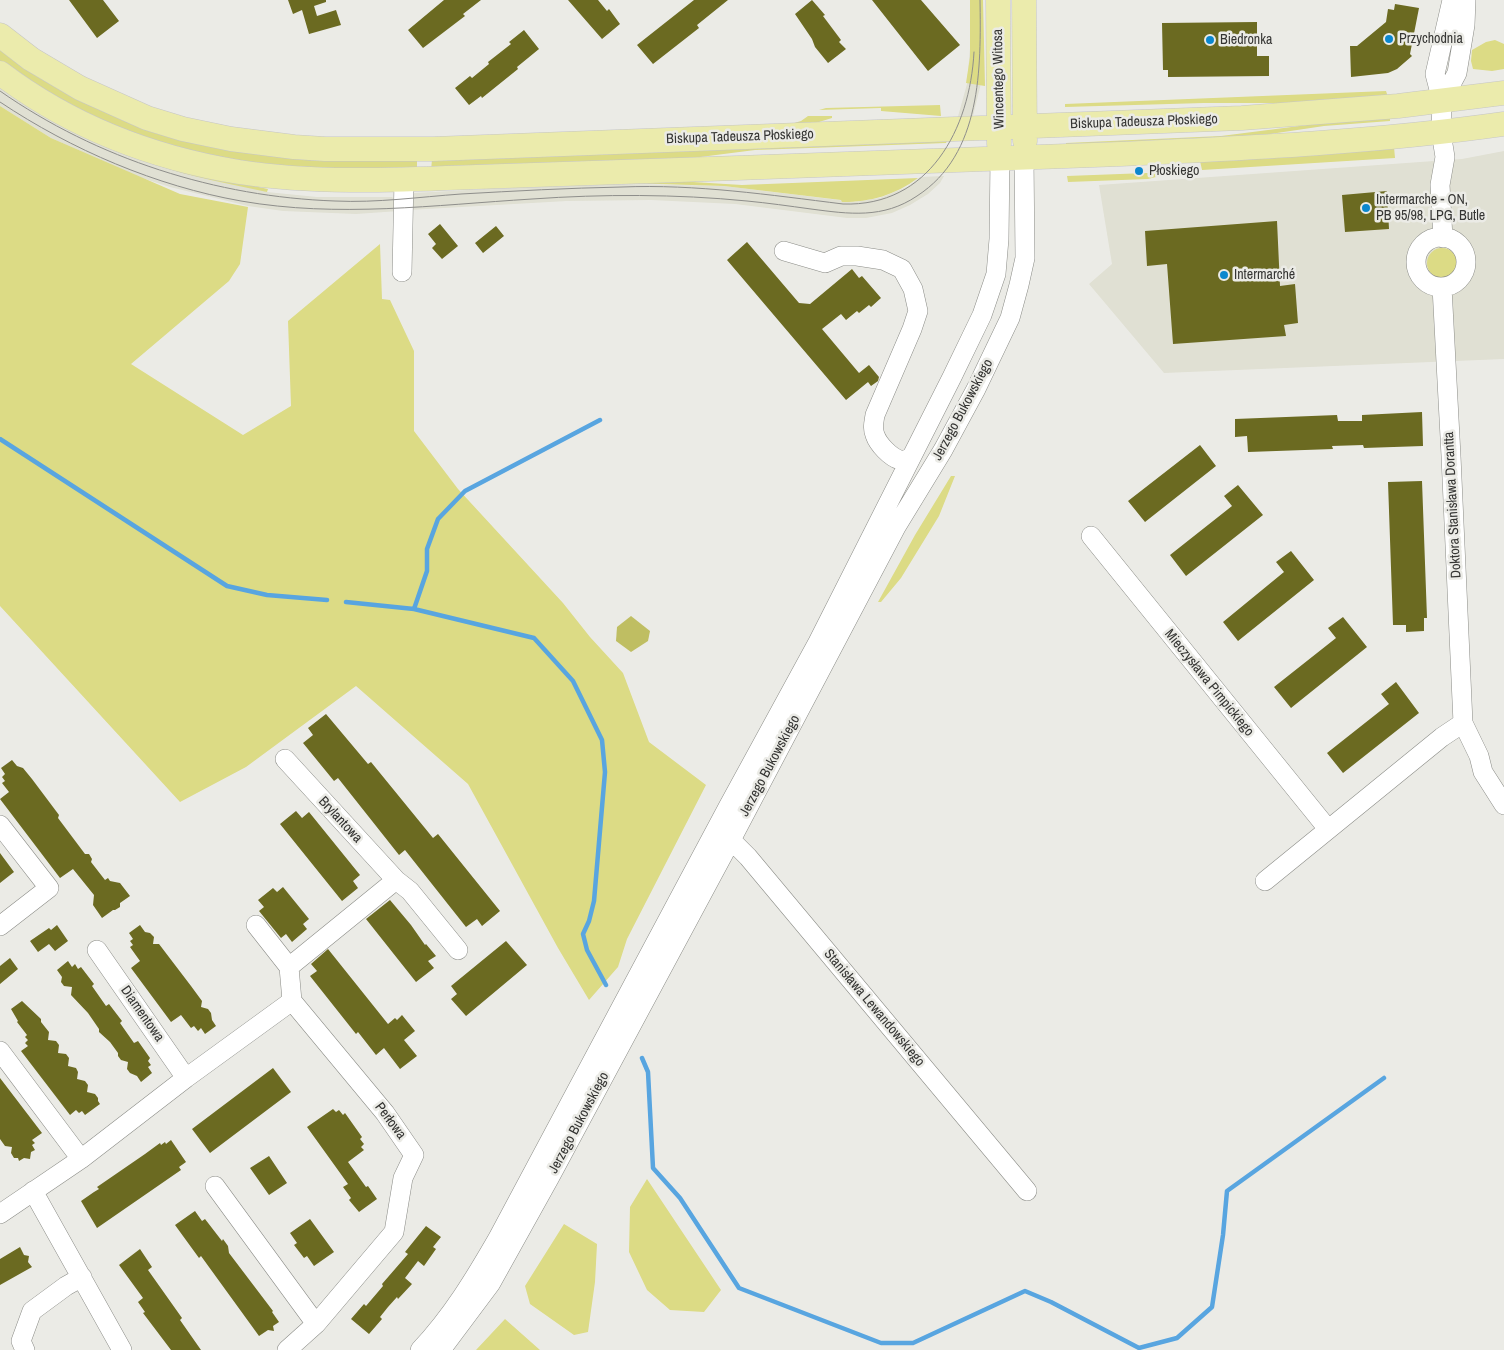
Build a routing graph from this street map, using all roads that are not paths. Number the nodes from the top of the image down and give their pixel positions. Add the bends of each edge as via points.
1 (998, 0) edge
2 (1024, 0) edge
3 (1452, 0) edge
4 (1466, 0) edge
5 (0, 35) edge
6 (0, 73) edge
7 (1504, 93) edge
8 (1442, 101) junction
9 (1504, 124) edge
10 (1026, 126) junction
11 (999, 128) junction
12 (1441, 132) junction
13 (1000, 158) junction
14 (1024, 158) junction
15 (404, 180) junction
16 (1443, 238) junction
17 (784, 251) dead end
18 (402, 272) dead end
19 (1442, 287) junction
20 (912, 457) junction
21 (1091, 536) dead end
22 (1463, 723) junction
23 (285, 759) dead end
24 (1504, 805) edge
25 (0, 825) edge
26 (1328, 829) junction
27 (723, 836) junction
28 (396, 880) junction
29 (1265, 882) dead end
30 (256, 925) dead end
31 (0, 926) edge
32 (97, 950) dead end
33 (458, 950) dead end
34 (289, 967) junction
35 (292, 1001) junction
36 (0, 1052) edge
37 (186, 1078) junction
38 (81, 1159) junction
39 (215, 1186) dead end
40 (33, 1191) junction
41 (1027, 1191) dead end
42 (0, 1214) edge
43 (82, 1277) junction
44 (316, 1324) junction
45 (25, 1350) edge
46 (122, 1350) edge
47 (288, 1350) edge
48 (420, 1350) edge
49 (441, 1350) edge

1 - 11 main road, Wincentego Witosa
2 - 10 main road, Wincentego Witosa
3 - 8 street via 1435,74
4 - 8 street via 1457,72
5 - 11 main road, Biskupa Tadeusza Płoskiego via 31,59 80,88 147,118 231,140 294,147 424,149
6 - 15 main road via 24,91 88,127 162,155 244,172 324,180
7 - 8 main road, Biskupa Tadeusza Płoskiego
8 - 10 main road, Biskupa Tadeusza Płoskiego via 1242,118
8 - 12 street
9 - 12 main road
10 - 11 main road, Biskupa Tadeusza Płoskiego
10 - 14 main road, Wincentego Witosa
11 - 13 main road, Wincentego Witosa
12 - 14 main road via 1243,148
12 - 16 street via 1433,158 1440,185
13 - 14 main road
13 - 15 main road
13 - 20 street, Jerzego Bukowskiego via 996,274 982,315
14 - 27 street, Jerzego Bukowskiego via 1024,258 1010,318 943,450 896,527
15 - 18 street
16 - 19 street via 1462,248 1466,262 1465,270 1456,282
16 - 19 street via 1427,242 1417,256 1418,272 1428,283
17 - 20 street via 825,263 841,256 857,256 883,260 902,269 913,289 918,311 880,389 873,427 883,447 900,460
19 - 22 street, Doktora Stanisława Dorantta
20 - 27 street, Jerzego Bukowskiego
21 - 26 street, Mieczysława Pimpickiego
22 - 24 street via 1483,772
22 - 26 street
23 - 28 street, Brylantowa
25 - 31 street via 50,888
26 - 29 street
27 - 41 street, Stanisława Lewandowskiego via 757,868
27 - 48 street, Jerzego Bukowskiego via 474,1280 452,1313
27 - 49 street, Jerzego Bukowskiego via 491,1283
28 - 33 street, Brylantowa via 410,891
28 - 34 street
30 - 34 street
32 - 37 street, Diamentowa
34 - 35 street
35 - 37 street
35 - 44 street, Perłowa via 385,1113 414,1155 403,1178 394,1232
36 - 38 street
37 - 38 street
38 - 40 street
39 - 44 street
40 - 42 street
40 - 43 street
43 - 45 street via 32,1311 21,1341
43 - 46 street
44 - 47 street, Perłowa

